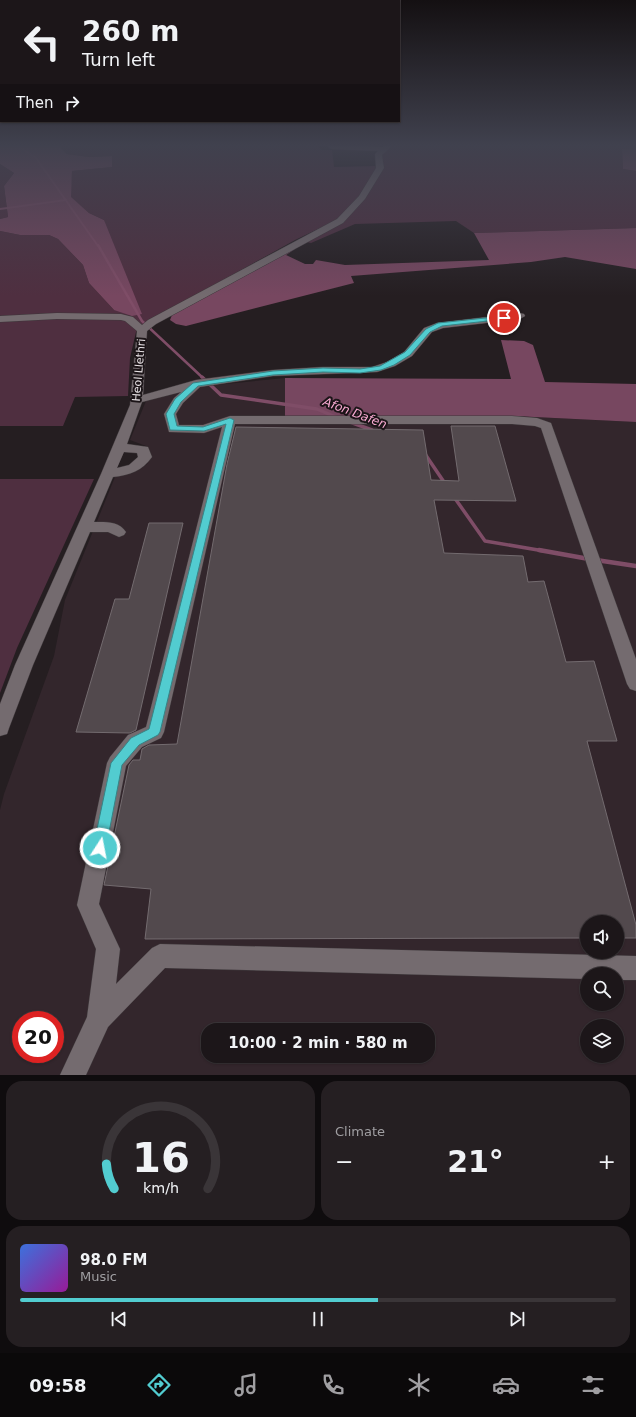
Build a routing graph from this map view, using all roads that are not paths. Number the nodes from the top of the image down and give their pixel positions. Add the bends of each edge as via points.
1 (363, 195) edge
2 (520, 316) dead end
3 (0, 319) edge
4 (142, 330) junction
5 (196, 384) junction
6 (137, 400) junction
7 (230, 420) junction
8 (119, 448) junction
9 (108, 474) junction
10 (85, 526) junction
11 (119, 532) dead end
12 (636, 684) edge
13 (0, 728) edge
14 (636, 968) edge
15 (99, 1018) junction
16 (73, 1075) edge

1 - 4 street, Heol Llethri via 340,221 152,322
2 - 5 street via 441,325 428,330 408,354 391,364 373,370 273,373
3 - 4 street via 57,316 122,317 129,319
4 - 6 street, Heol Llethri
5 - 6 street
5 - 7 street via 178,401 170,414 173,429 204,429
6 - 8 street, Heol Llethri
7 - 12 street via 512,420 537,422 547,426
7 - 15 street via 154,732 135,741 117,763 88,905 108,949
8 - 9 street, Heol Llethri
8 - 9 street via 144,450 145,457 141,464 130,470
9 - 10 street, Heol Llethri
10 - 11 street via 111,527
10 - 13 street, Heol Llethri via 24,665
14 - 15 street via 160,956
15 - 16 street

